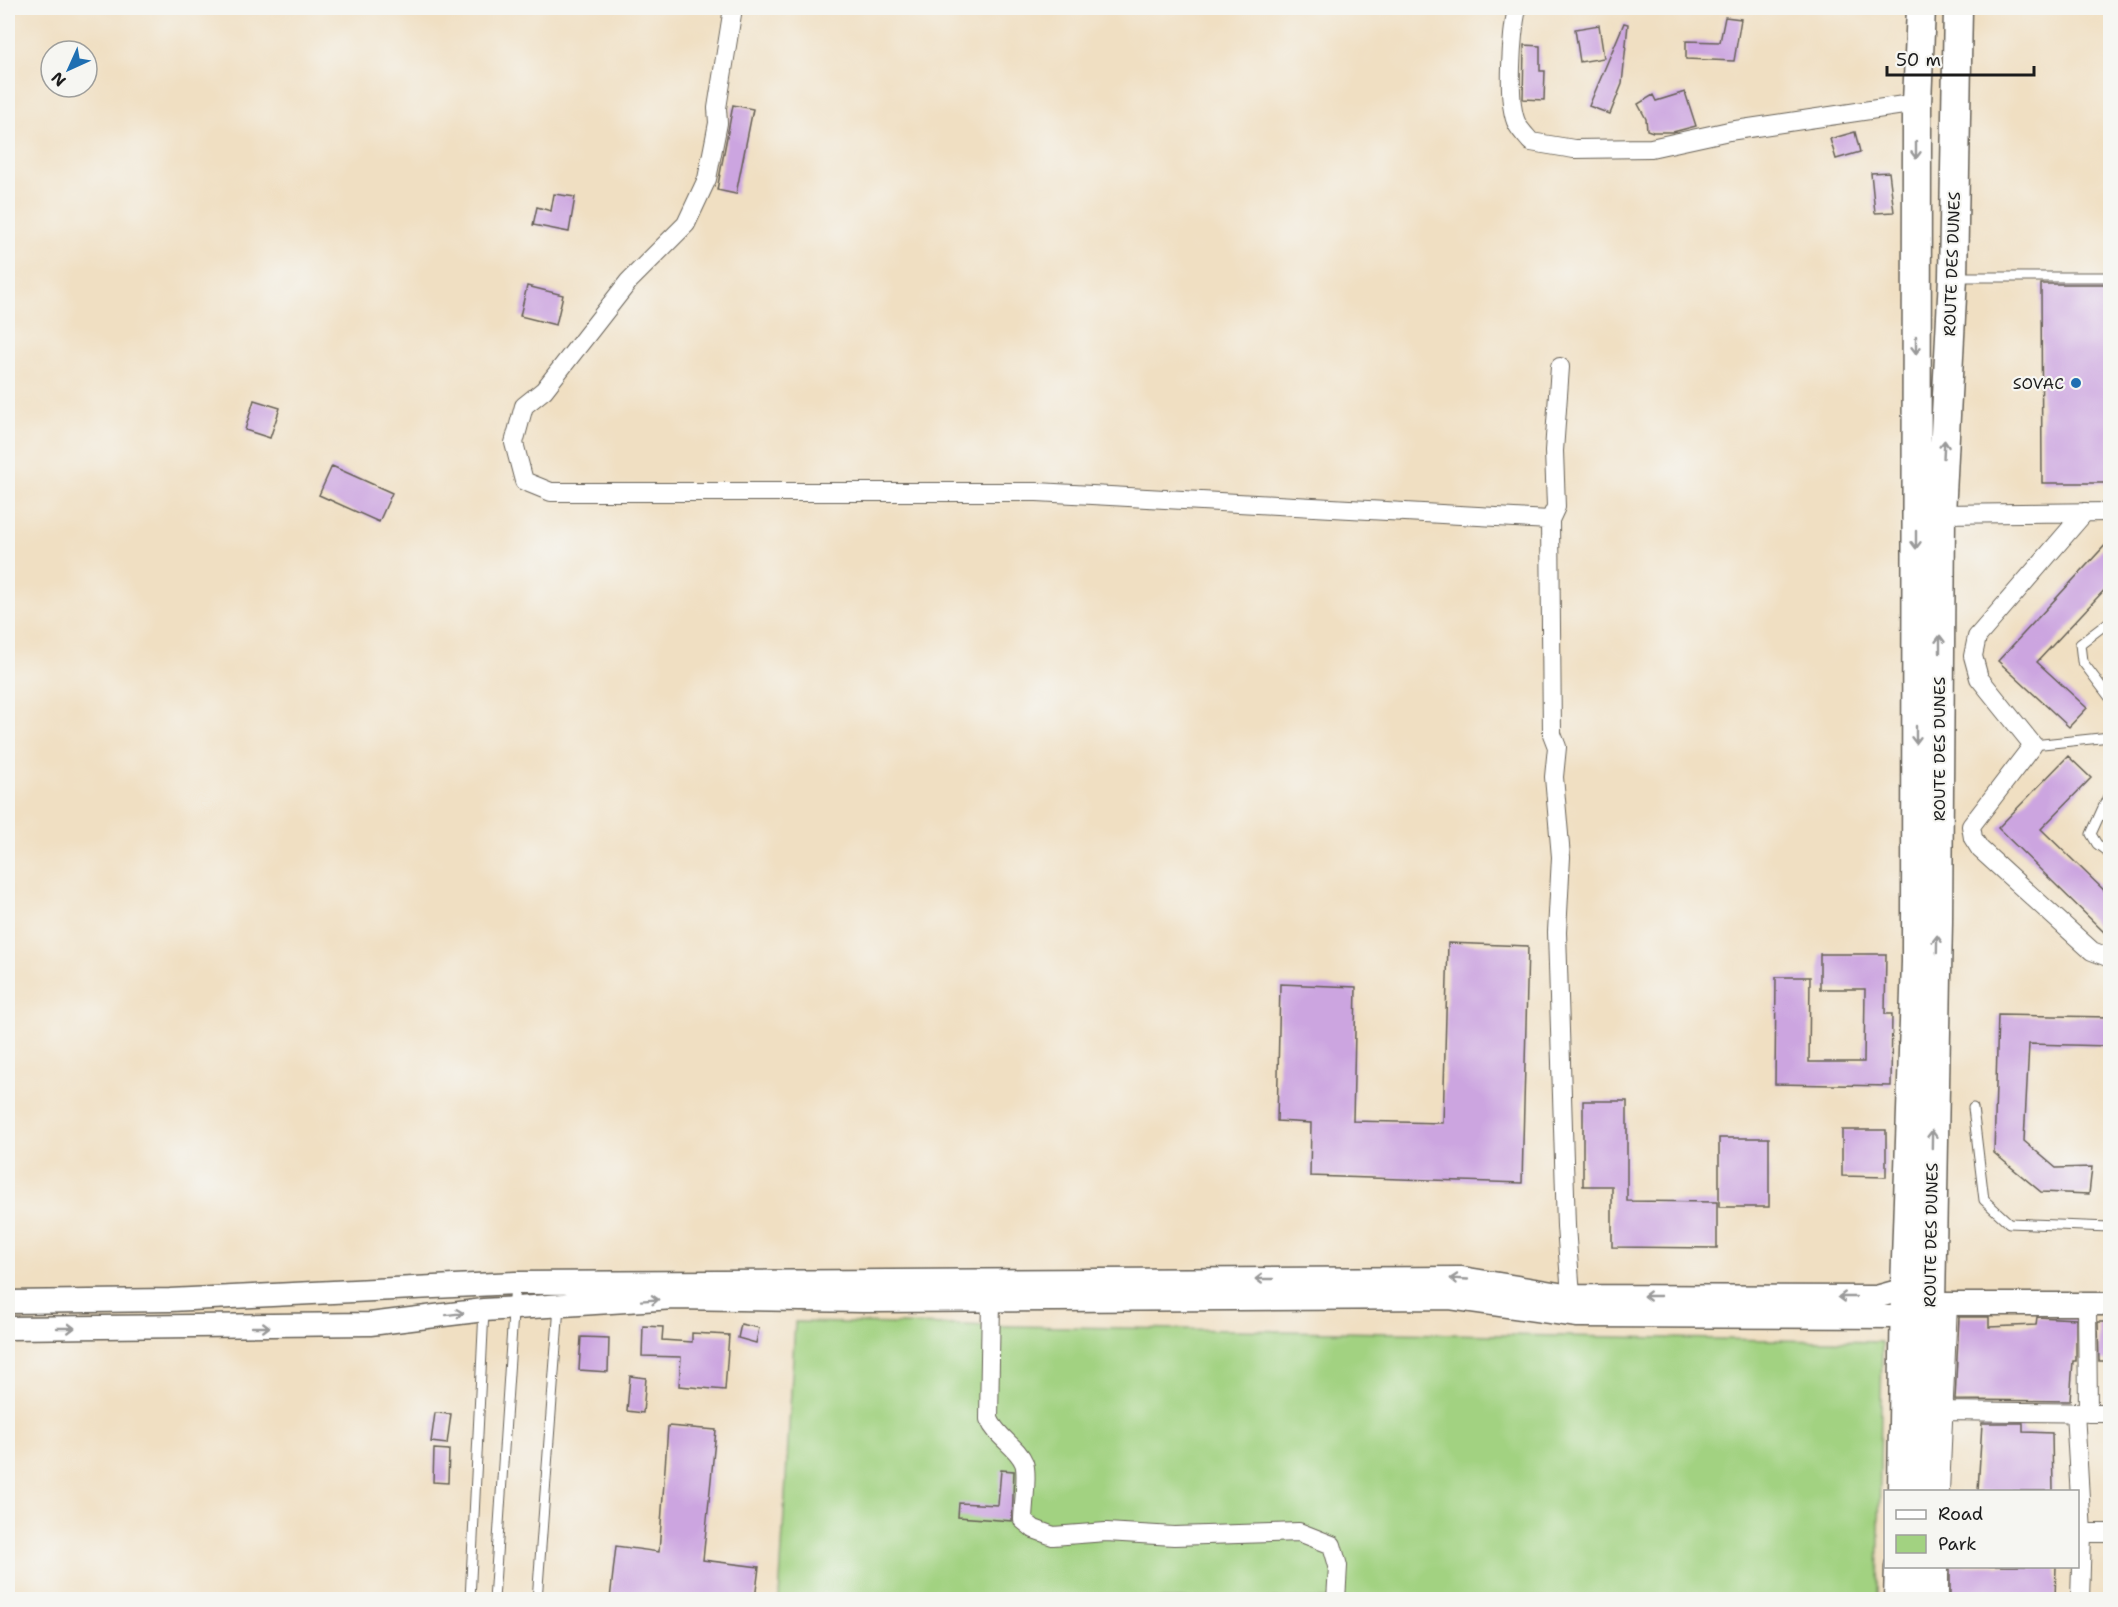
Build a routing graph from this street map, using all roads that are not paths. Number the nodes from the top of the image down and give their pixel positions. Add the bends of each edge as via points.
1 (733, 8) edge
2 (1517, 8) edge
3 (1921, 8) edge
4 (1958, 8) edge
5 (1917, 103) junction
6 (1953, 277) junction
7 (2110, 277) edge
8 (1560, 367) dead end
9 (2085, 512) junction
10 (2110, 512) edge
11 (1941, 514) junction
12 (1550, 520) junction
13 (2110, 621) edge
14 (2110, 698) edge
15 (2110, 737) edge
16 (2033, 745) junction
17 (2110, 792) edge
18 (2110, 854) edge
19 (2110, 958) edge
20 (1973, 1108) dead end
21 (2110, 1227) edge
22 (515, 1283) junction
23 (1905, 1289) junction
24 (1570, 1296) junction
25 (991, 1300) junction
26 (8, 1302) edge
27 (1940, 1304) junction
28 (2086, 1304) junction
29 (2110, 1304) edge
30 (559, 1306) junction
31 (515, 1309) junction
32 (484, 1310) junction
33 (1904, 1317) junction
34 (8, 1328) edge
35 (1942, 1411) junction
36 (2081, 1412) junction
37 (2110, 1413) edge
38 (1902, 1490) edge
39 (1924, 1490) edge
40 (1940, 1490) edge
41 (2080, 1533) edge
42 (2110, 1533) edge
43 (1899, 1568) edge
44 (1922, 1568) edge
45 (1939, 1568) edge
46 (470, 1599) edge
47 (494, 1599) edge
48 (537, 1599) edge
49 (1336, 1599) edge
50 (1898, 1599) edge
51 (1920, 1599) edge
52 (1940, 1599) edge
53 (2080, 1599) edge

1 - 12 street via 707,179 686,224 629,281 544,390 524,406 514,443 524,481 551,492 1037,492
2 - 5 street via 1511,89 1516,124 1531,142 1574,149 1651,148 1729,131
3 - 5 main road, ROUTE DES DUNES
4 - 6 main road, ROUTE DES DUNES
5 -> 23 main road, ROUTE DES DUNES via 1916,950
6 - 7 lane
11 -> 6 main road, ROUTE DES DUNES
8 - 12 street via 1554,451 1556,507
9 - 10 street
9 - 11 street
9 - 16 street via 1977,637 1973,657 1979,678
27 -> 11 main road, ROUTE DES DUNES
12 - 24 street via 1552,734 1557,747 1554,777 1561,858 1557,944
13 - 14 lane via 2080,644 2082,661
15 - 16 lane
16 - 19 street via 1971,826 1973,838 1980,849 2092,951
17 - 18 lane via 2091,834
20 - 21 lane via 1984,1200 1996,1214 2009,1223
24 -> 22 street via 1462,1278
22 - 26 street via 170,1300
22 - 31 lane
23 -> 24 street via 1876,1297
23 - 33 main road, ROUTE DES DUNES
30 -> 25 street via 674,1298
25 - 33 street via 1450,1298 1578,1316
25 - 49 street via 989,1419 995,1433 1025,1464 1023,1520 1053,1536 1106,1532 1174,1536 1299,1532 1332,1545 1338,1566
27 - 28 street
27 - 35 street
27 - 39 main road, ROUTE DES DUNES
28 - 29 street
28 - 36 street
30 - 31 street
30 - 48 lane
31 - 32 street
31 - 47 lane
34 -> 32 street via 370,1324
32 - 46 lane
33 - 38 main road, ROUTE DES DUNES
35 - 36 street
35 - 40 street
36 - 37 street
36 - 41 street
41 - 42 street
41 - 53 street
43 - 50 main road
44 - 51 main road
45 - 52 street

